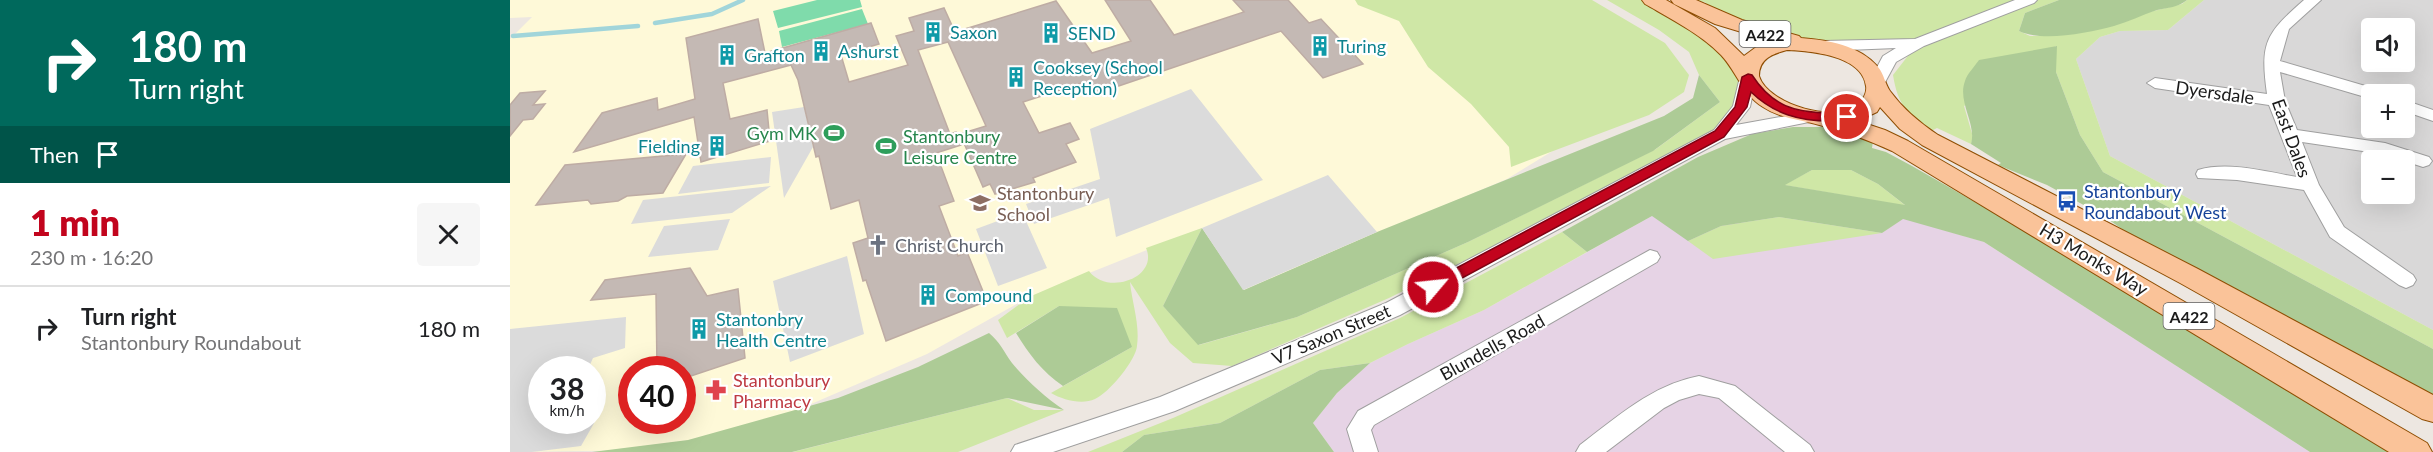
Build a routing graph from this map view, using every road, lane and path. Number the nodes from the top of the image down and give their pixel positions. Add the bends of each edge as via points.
1 (2029, 0) edge
2 (2313, 0) edge
3 (1665, 2) edge
4 (1708, 24) junction
5 (1924, 41) junction
6 (1818, 45) junction
7 (2271, 64) junction
8 (1748, 75) junction
9 (2155, 83) dead end
10 (1877, 86) junction
11 (2361, 90) edge
12 (2276, 102) junction
13 (2415, 109) edge
14 (2433, 116) edge
15 (1817, 118) junction
16 (1720, 134) junction
17 (2291, 135) junction
18 (1910, 139) junction
19 (2422, 161) dead end
20 (2205, 174) dead end
21 (2310, 185) junction
22 (1650, 257) dead end
23 (2406, 280) dead end
24 (2433, 410) edge
25 (1023, 452) edge
26 (1366, 452) edge
27 (1588, 452) edge
28 (1802, 452) edge
29 (2416, 452) edge

1 - 5 street
2 - 7 street, East Dales via 2282,27
3 - 4 main road, A422
4 - 6 main road, A422
4 - 8 main road, A422
5 - 6 street
5 - 10 street via 1889,58
6 - 8 main road, A422 via 1787,44 1766,49 1752,60
6 - 10 main road, A422 via 1857,60 1869,70
7 - 11 street
7 - 12 street, East Dales
8 - 15 main road, A422 via 1755,90 1768,102
8 - 16 street, V7 Saxon Street via 1741,107
9 - 12 street, Dyersdale
10 - 15 main road, A422 via 1874,102 1864,111 1847,117
10 - 18 main road, H3 Monks Way / A422
12 - 17 street, East Dales
13 - 14 street
15 - 16 street, V7 Saxon Street
15 - 18 main road, H3 Monks Way / A422 via 1877,135
16 - 25 street, V7 Saxon Street via 1393,309 1167,404
17 - 19 street via 2385,149
17 - 21 street, East Dales
18 - 24 main road, H3 Monks Way / A422 via 1990,172
18 - 29 main road, H3 Monks Way / A422 via 1962,181
20 - 21 street via 2237,174
21 - 23 street, East Dales via 2337,232
22 - 26 street, Blundells Road via 1366,418 1359,429
27 - 28 street via 1668,394 1699,385 1726,392

